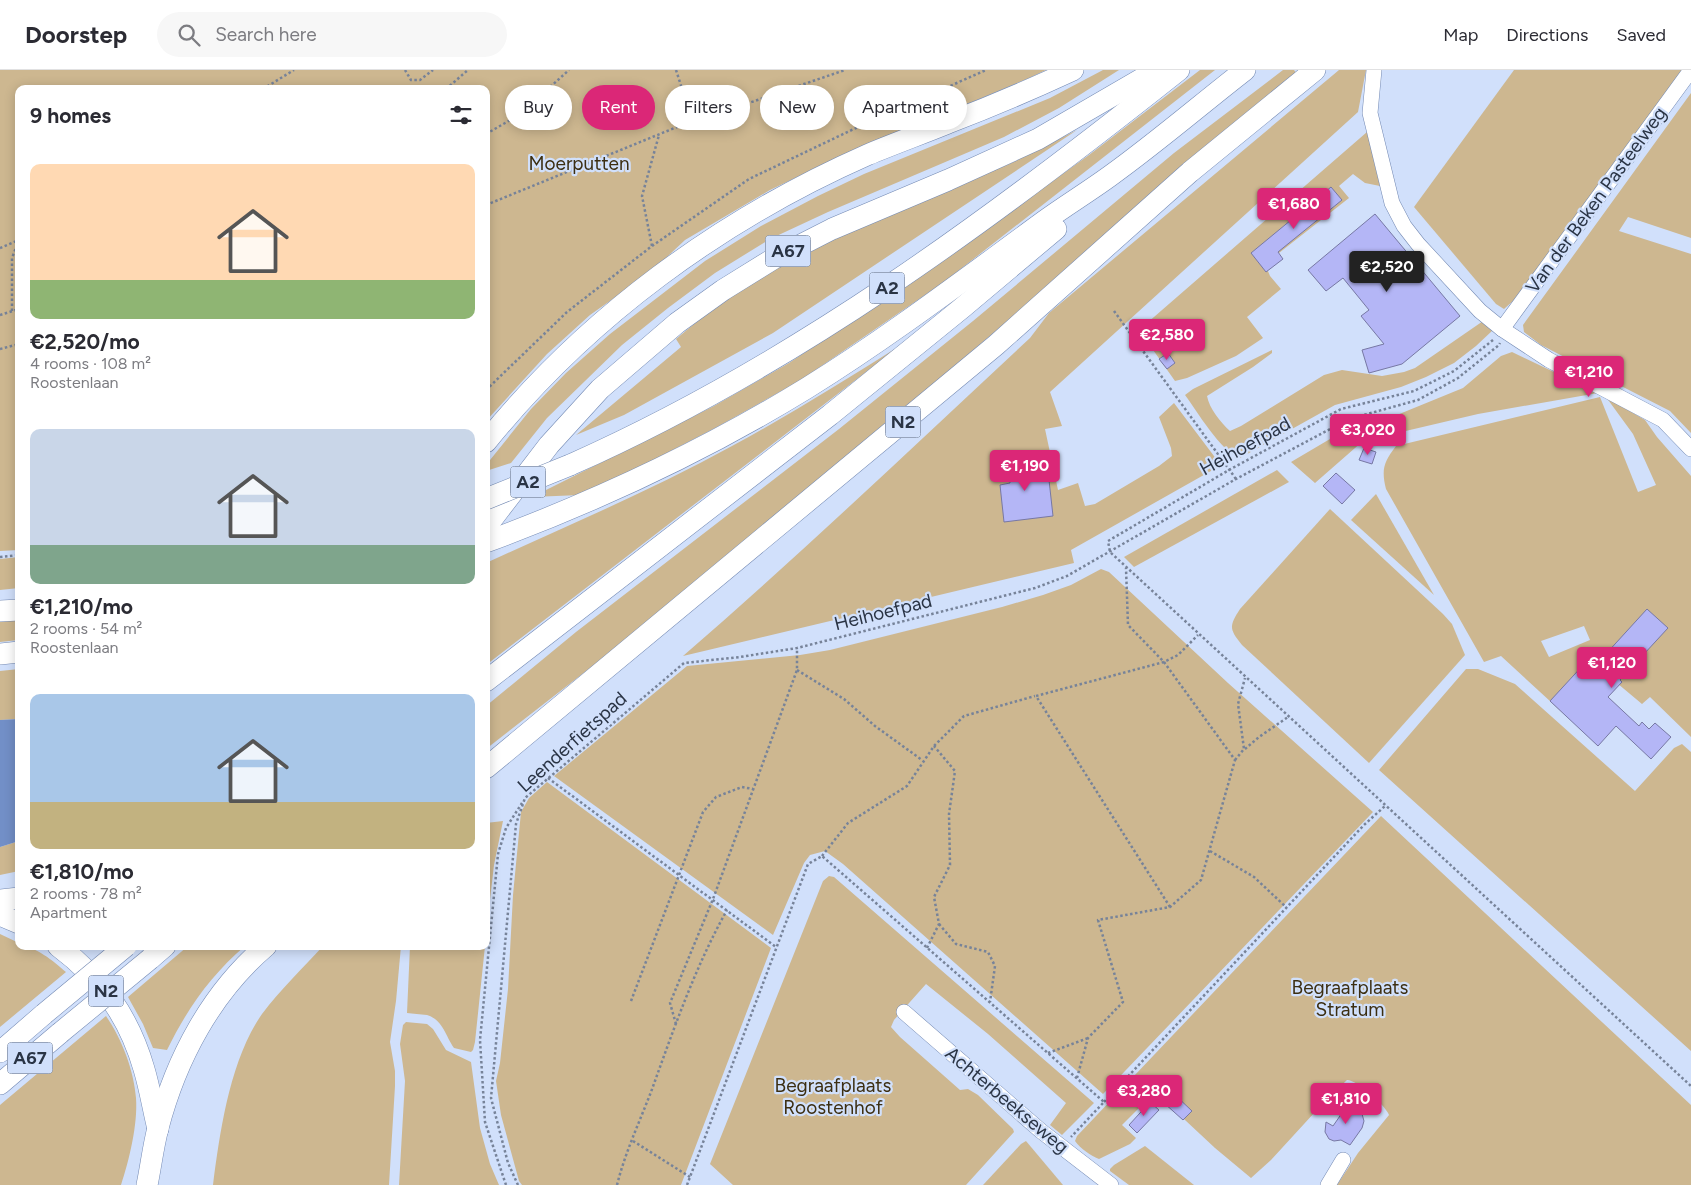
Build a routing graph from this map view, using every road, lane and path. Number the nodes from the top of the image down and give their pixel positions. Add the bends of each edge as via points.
1 (294, 70) edge
2 (405, 70) edge
3 (433, 70) edge
4 (468, 70) edge
5 (568, 70) edge
6 (676, 70) edge
7 (845, 70) edge
8 (1073, 70) edge
9 (1157, 70) edge
10 (1179, 70) edge
11 (1245, 70) edge
12 (1315, 70) edge
13 (1374, 70) edge
14 (1691, 70) edge
15 (270, 85) edge
16 (451, 85) edge
17 (681, 85) edge
18 (750, 103) edge
19 (671, 130) edge
20 (490, 132) edge
21 (659, 135) junction
22 (1111, 175) junction
23 (490, 203) edge
24 (15, 242) edge
25 (652, 246) dead end
26 (0, 248) edge
27 (15, 250) edge
28 (15, 310) edge
29 (12, 311) junction
30 (1114, 311) dead end
31 (0, 315) edge
32 (1502, 329) junction
33 (15, 345) edge
34 (0, 350) edge
35 (490, 437) edge
36 (1691, 449) edge
37 (1229, 470) junction
38 (1236, 479) junction
39 (490, 496) edge
40 (490, 522) edge
41 (490, 541) edge
42 (1110, 552) junction
43 (15, 555) edge
44 (0, 557) edge
45 (1126, 568) junction
46 (15, 610) edge
47 (0, 612) edge
48 (1198, 634) junction
49 (797, 648) junction
50 (15, 652) edge
51 (0, 654) edge
52 (684, 662) joint
53 (1164, 662) junction
54 (797, 670) junction
55 (490, 678) edge
56 (1245, 678) junction
57 (1036, 696) junction
58 (1288, 717) junction
59 (934, 746) junction
60 (1244, 749) junction
61 (922, 760) junction
62 (1235, 760) junction
63 (490, 765) edge
64 (548, 778) junction
65 (753, 790) junction
66 (525, 798) junction
67 (1385, 806) junction
68 (1210, 851) junction
69 (822, 856) junction
70 (678, 874) junction
71 (15, 898) edge
72 (0, 900) edge
73 (713, 900) junction
74 (1170, 907) junction
75 (1286, 907) junction
76 (727, 910) junction
77 (0, 915) edge
78 (15, 922) edge
79 (939, 924) junction
80 (490, 937) edge
81 (776, 947) junction
82 (927, 948) junction
83 (63, 950) edge
84 (121, 950) edge
85 (262, 950) edge
86 (489, 950) edge
87 (157, 952) edge
88 (631, 1001) dead end
89 (990, 1002) junction
90 (904, 1012) dead end
91 (676, 1024) junction
92 (1088, 1038) junction
93 (0, 1052) edge
94 (1048, 1053) junction
95 (1077, 1079) junction
96 (0, 1084) edge
97 (1691, 1086) edge
98 (1104, 1102) junction
99 (158, 1129) junction
100 (633, 1141) junction
101 (1061, 1147) junction
102 (1343, 1160) dead end
103 (690, 1177) junction
104 (147, 1185) edge
105 (506, 1185) edge
106 (518, 1185) edge
107 (616, 1185) edge
108 (687, 1185) edge
109 (1110, 1185) edge
110 (1328, 1185) edge

1 - 15 path
2 - 3 path via 411,80 420,80
4 - 16 path
5 - 20 path via 519,115
6 - 17 path
7 - 18 path
8 - 35 highway via 867,155 781,197 722,233 655,278 599,324 528,393
9 - 40 highway, A67 via 1038,139 832,229 723,290 677,323 600,389 549,445
10 - 39 highway, A2, bridge via 1000,208 848,314 785,353 620,443
11 - 22 highway, A2
12 - 63 highway, N2 via 1190,172 996,345
13 - 32 street via 1370,113 1392,203 1418,244 1480,311
14 - 32 street, Van der Beken Pasteelweg
19 - 21 path
21 - 23 path
21 - 25 path via 642,196
22 - 41 highway, A2 via 911,319 805,389 641,478
22 - 55 highway via 1062,224 852,398
24 - 26 path
27 - 29 path via 12,258
28 - 29 path
29 - 31 path
30 - 37 path
32 - 36 street via 1548,360 1663,420
32 - 37 path, Heihoefpad via 1454,371 1414,391 1341,409
32 - 38 path, Heihoefpad via 1499,345 1458,378 1418,400 1348,419
33 - 34 path
37 - 38 path
37 - 42 path, Heihoefpad via 1108,541
38 - 42 path, Heihoefpad
42 - 45 path
42 - 49 path, Heihoefpad via 1067,576 1035,588
43 - 44 path
45 - 48 path
45 - 53 path via 1128,625
46 - 47 highway
48 - 53 path via 1178,655
48 - 56 path
49 - 52 path, Heihoefpad
49 - 54 path
50 - 51 highway
52 - 64 path, Leenderfietspad
53 - 57 path
53 - 62 path
54 - 61 path via 844,699
54 - 65 path
56 - 58 path
56 - 60 path via 1238,704
57 - 59 path via 964,716
57 - 74 path
58 - 60 path
58 - 67 path
59 - 61 path
59 - 79 path via 955,771 949,814 950,865 934,897
60 - 62 path
61 - 69 path via 906,786 848,823
62 - 68 path
64 - 66 path, Leenderfietspad
64 - 70 path
65 - 70 path via 742,787 716,797 703,812
65 - 73 path
66 - 80 path via 506,828 498,854
66 - 106 path, Leenderfietspad via 516,824 491,1098 508,1163
67 - 75 path
67 - 97 path
68 - 74 path via 1201,880
68 - 75 path via 1254,876
69 - 81 path via 808,864
69 - 82 path
70 - 73 path
70 - 88 path
71 - 72 highway
73 - 76 path
73 - 91 path via 670,1003
74 - 92 path via 1098,920 1123,1002
75 - 98 path
76 - 81 path
76 - 91 path
77 - 78 highway
79 - 82 path
79 - 89 path via 956,944 988,952 995,966
81 - 103 path
82 - 89 path
83 - 99 highway, N2 via 98,981 129,1029 144,1069
84 - 93 highway, A67, bridge
85 - 99 highway, N2 via 234,977 198,1028 172,1085
86 - 105 path via 480,1040 485,1122
87 - 96 highway, A67, bridge
89 - 94 path
90 - 101 street, Achterbeekseweg
91 - 100 path
92 - 94 path
92 - 95 path
94 - 95 path
95 - 98 path
98 - 101 path
99 - 104 highway, N2
100 - 103 path
100 - 107 path
101 - 109 street, Achterbeekseweg
102 - 110 street
103 - 108 path

